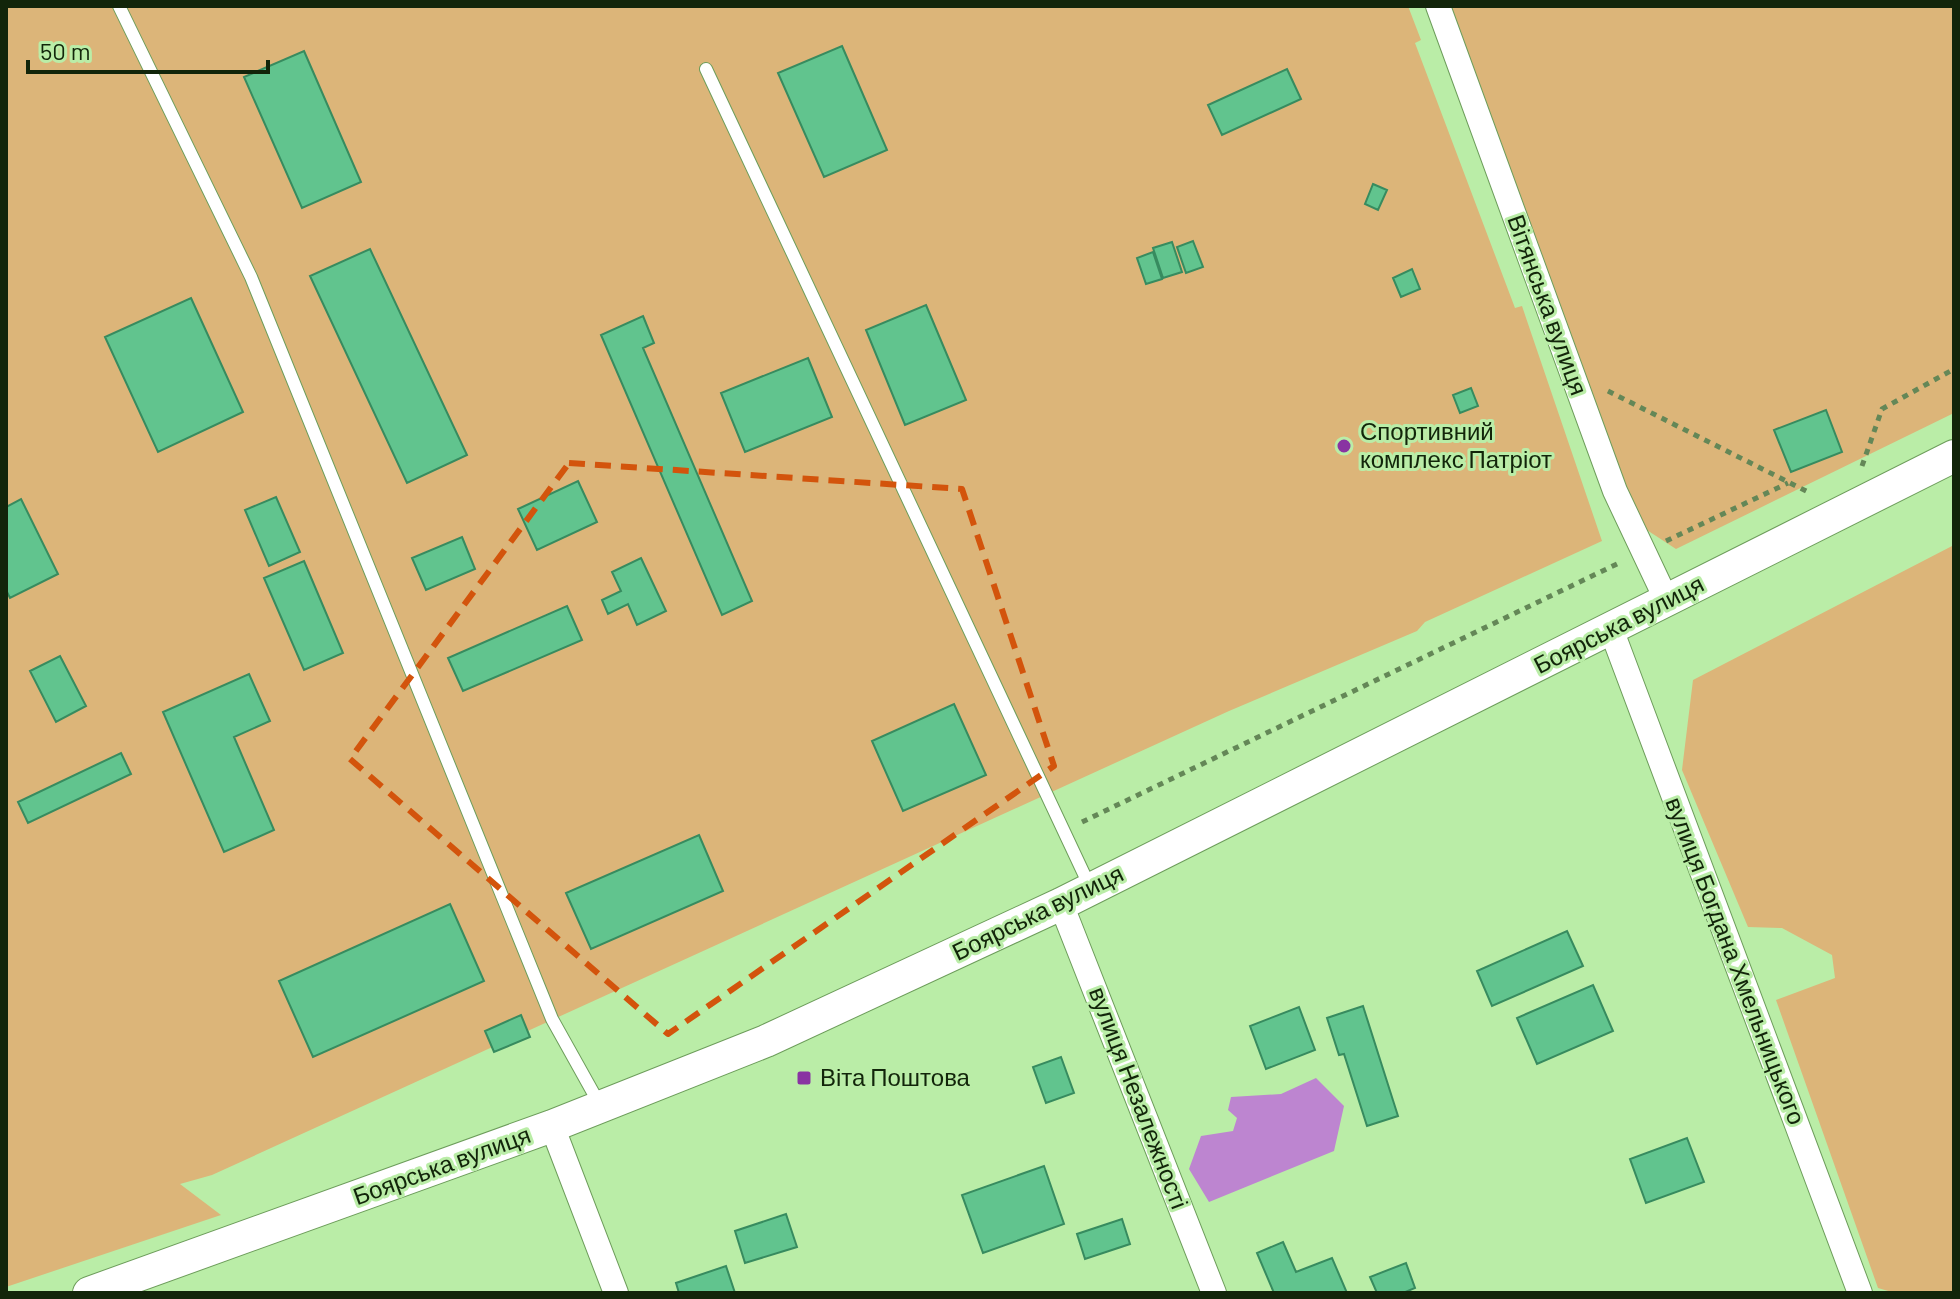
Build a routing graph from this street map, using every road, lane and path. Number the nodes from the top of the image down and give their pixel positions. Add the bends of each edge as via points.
1 (119, 6) edge
2 (1438, 6) edge
3 (706, 69) dead end
4 (1954, 369) edge
5 (1572, 372) junction
6 (1954, 456) edge
7 (1788, 483) junction
8 (1847, 509) junction
9 (1644, 552) junction
10 (1666, 599) junction
11 (1611, 629) junction
12 (1063, 831) junction
13 (1091, 889) junction
14 (1061, 904) junction
15 (600, 1107) junction
16 (552, 1126) junction
17 (89, 1293) edge
18 (616, 1293) edge
19 (1214, 1293) edge
20 (1860, 1293) edge

1 - 15 lane via 251,277 552,1019
2 - 5 street, Вітянська вулиця
3 - 12 lane
4 - 8 path via 1882,409
5 - 7 path
5 - 9 street, Вітянська вулиця via 1615,491
6 - 8 street, Боярська вулиця
7 - 8 path
7 - 9 path
8 - 10 street, Боярська вулиця
9 - 10 street, Вітянська вулиця
9 - 12 path
10 - 11 street, Боярська вулиця
11 - 13 street, Боярська вулиця
11 - 20 street, вулиця Богдана Хмельницького
12 - 13 lane
13 - 14 street, Боярська вулиця
14 - 15 street, Боярська вулиця via 766,1041
14 - 19 street, вулиця Незалежності
15 - 16 street, Боярська вулиця
16 - 17 street, Боярська вулиця
16 - 18 street

